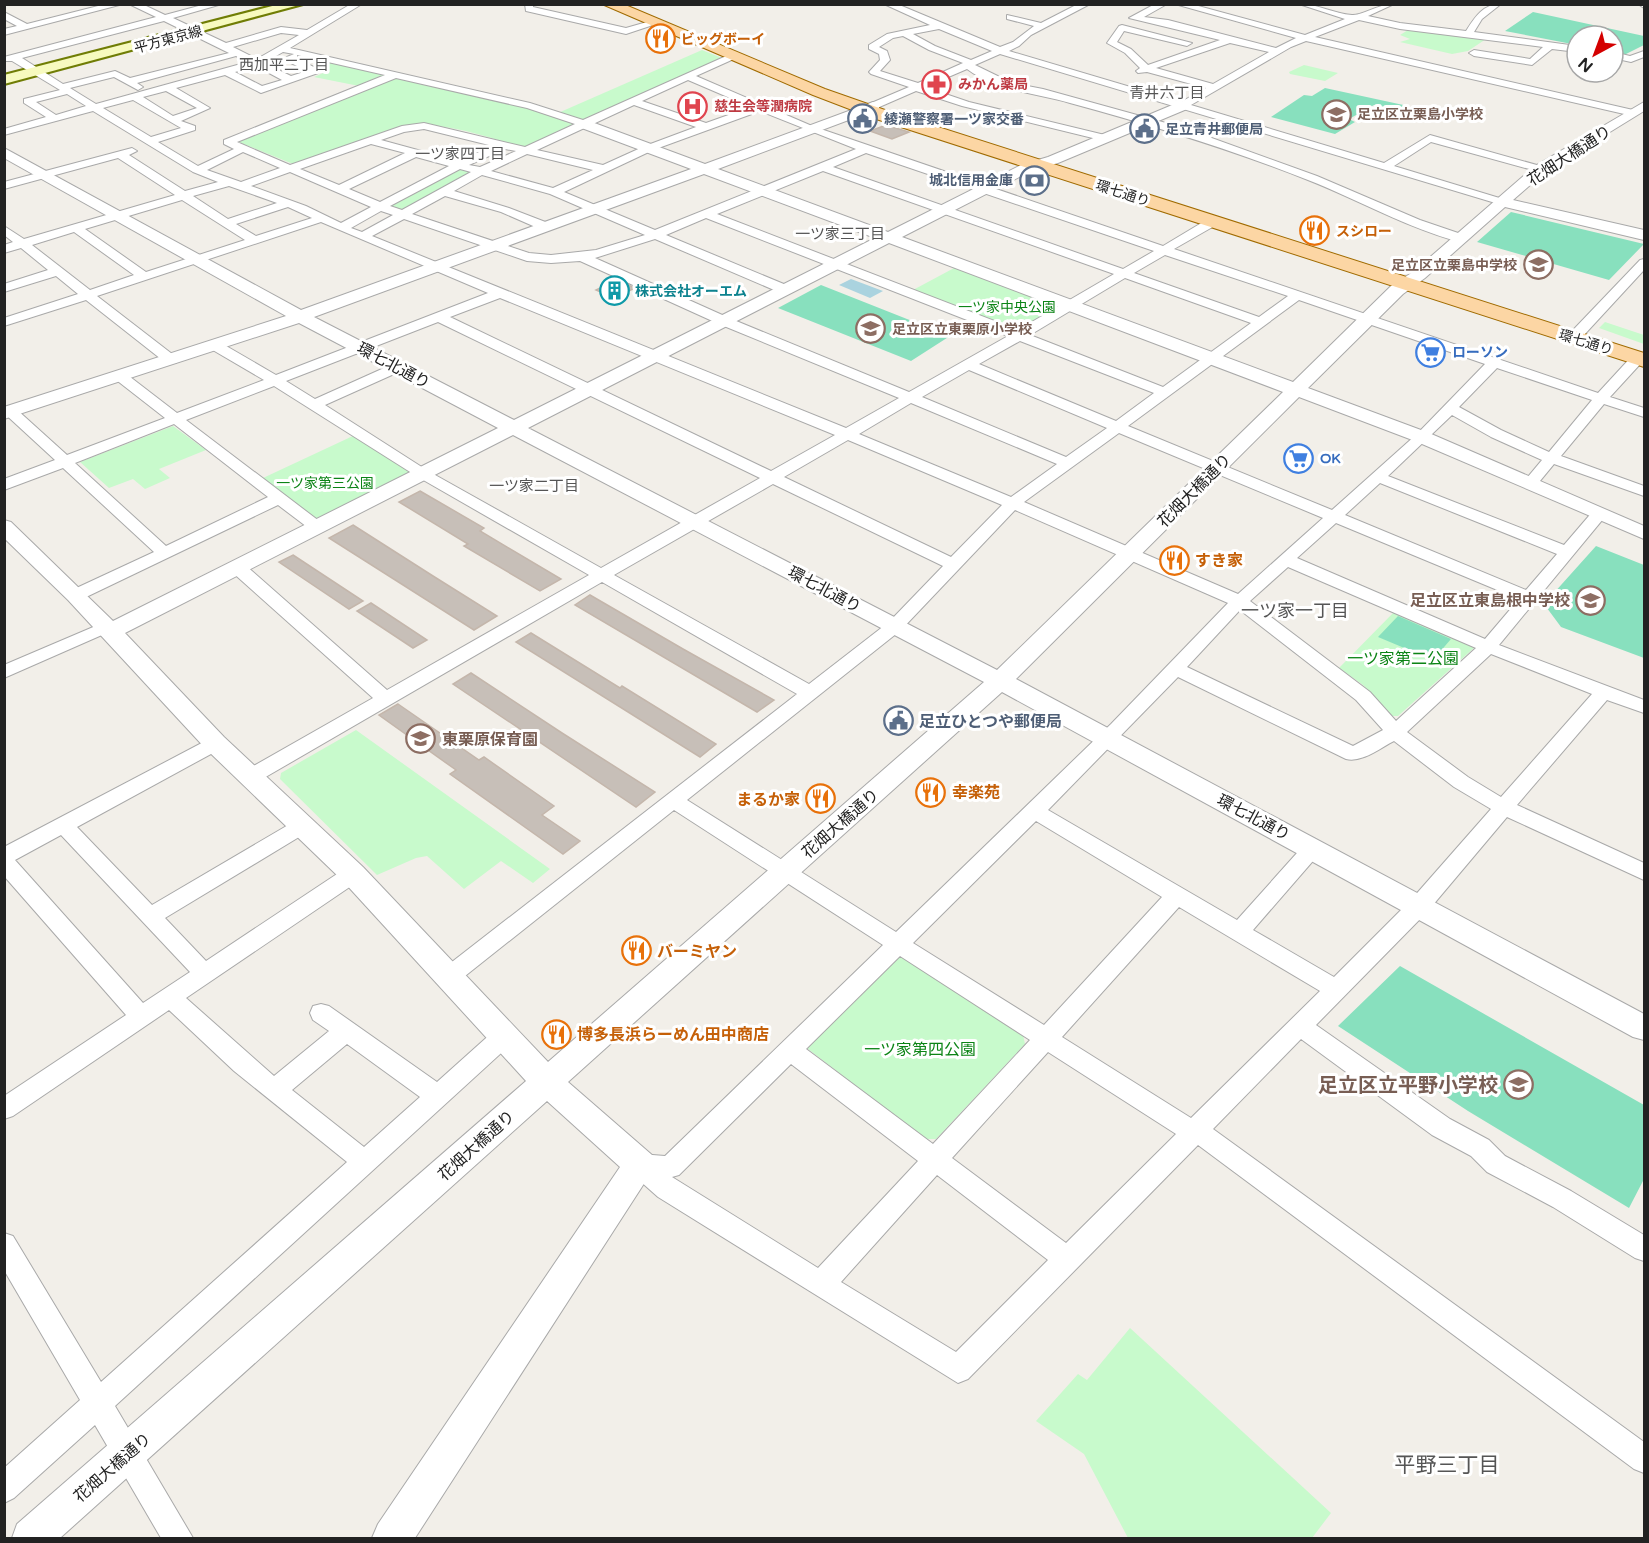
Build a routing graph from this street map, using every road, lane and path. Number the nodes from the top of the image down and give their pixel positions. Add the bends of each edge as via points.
1 (119, 4) edge
2 (133, 4) edge
3 (218, 4) edge
4 (285, 4) edge
5 (297, 4) edge
6 (358, 4) edge
7 (529, 4) edge
8 (609, 4) edge
9 (621, 4) edge
10 (888, 4) edge
11 (1086, 4) edge
12 (1163, 4) edge
13 (1179, 4) edge
14 (1214, 4) edge
15 (1303, 4) edge
16 (1365, 4) edge
17 (1497, 4) edge
18 (1386, 6) edge
19 (1201, 10) junction
20 (21, 15) dead end
21 (1010, 17) dead end
22 (6, 18) edge
23 (1357, 18) junction
24 (166, 19) junction
25 (41, 23) junction
26 (654, 23) junction
27 (1250, 23) junction
28 (939, 26) junction
29 (1043, 26) junction
30 (26, 27) junction
31 (194, 31) junction
32 (309, 33) junction
33 (904, 33) junction
34 (1469, 33) junction
35 (1213, 36) junction
36 (11, 37) edge
37 (1494, 37) junction
38 (1306, 38) junction
39 (1230, 40) junction
40 (78, 41) junction
41 (1188, 43) junction
42 (1550, 45) junction
43 (224, 46) junction
44 (1390, 46) dead end
45 (1162, 47) dead end
46 (1565, 48) edge
47 (284, 49) junction
48 (1141, 50) dead end
49 (37, 51) junction
50 (1000, 51) junction
51 (1128, 51) junction
52 (1276, 51) junction
53 (238, 53) junction
54 (304, 53) junction
55 (1474, 53) junction
56 (1378, 54) junction
57 (1425, 54) dead end
58 (1644, 54) edge
59 (733, 56) junction
60 (1461, 56) dead end
61 (9, 58) edge
62 (1625, 58) edge
63 (257, 63) junction
64 (969, 64) junction
65 (1434, 67) junction
66 (182, 68) junction
67 (1147, 69) junction
68 (38, 72) junction
69 (227, 72) junction
70 (395, 75) junction
71 (689, 77) junction
72 (203, 78) junction
73 (4, 80) edge
74 (290, 80) junction
75 (128, 82) junction
76 (1111, 84) junction
77 (916, 87) junction
78 (1214, 87) junction
79 (168, 88) junction
80 (65, 89) junction
81 (1176, 89) dead end
82 (148, 93) junction
83 (135, 97) junction
84 (1157, 98) junction
85 (634, 102) junction
86 (1182, 106) junction
87 (760, 107) junction
88 (94, 108) junction
89 (870, 108) junction
90 (1639, 110) edge
91 (161, 113) junction
92 (54, 118) junction
93 (173, 120) junction
94 (1148, 120) junction
95 (121, 124) junction
96 (584, 124) junction
97 (706, 127) junction
98 (813, 130) junction
99 (4, 132) edge
100 (1106, 138) junction
101 (370, 140) junction
102 (152, 143) junction
103 (506, 144) junction
104 (244, 148) junction
105 (650, 148) junction
106 (866, 149) junction
107 (528, 150) junction
108 (4, 152) edge
109 (415, 153) junction
110 (119, 154) junction
111 (1039, 164) junction
112 (459, 165) junction
113 (823, 167) junction
114 (1385, 167) junction
115 (291, 168) junction
116 (706, 168) junction
117 (604, 169) junction
118 (1540, 169) junction
119 (197, 170) junction
120 (482, 171) junction
121 (45, 175) junction
122 (235, 184) junction
123 (4, 186) edge
124 (985, 188) junction
125 (340, 189) junction
126 (765, 191) junction
127 (445, 192) junction
128 (554, 192) junction
129 (182, 196) junction
130 (1502, 202) junction
131 (289, 203) junction
132 (381, 207) junction
133 (594, 209) junction
134 (944, 210) junction
135 (404, 214) junction
136 (707, 214) junction
137 (118, 215) junction
138 (323, 218) junction
139 (1212, 222) junction
140 (226, 223) junction
141 (544, 226) junction
142 (76, 228) junction
143 (341, 228) junction
144 (4, 230) edge
145 (656, 234) junction
146 (1644, 235) edge
147 (362, 237) junction
148 (888, 237) junction
149 (1460, 238) junction
150 (255, 241) junction
151 (24, 243) junction
152 (493, 244) junction
153 (4, 249) edge
154 (1166, 250) junction
155 (582, 257) junction
156 (198, 260) junction
157 (1644, 263) edge
158 (837, 264) junction
159 (433, 267) junction
160 (58, 271) junction
161 (1125, 274) junction
162 (145, 277) junction
163 (1410, 281) junction
164 (8, 287) edge
165 (786, 290) junction
166 (498, 294) junction
167 (88, 295) junction
168 (1298, 295) junction
169 (1071, 305) junction
170 (42, 310) junction
171 (301, 316) junction
172 (439, 317) junction
173 (1367, 319) junction
174 (724, 321) junction
175 (4, 322) edge
176 (1260, 322) junction
177 (1579, 332) junction
178 (1020, 335) junction
179 (216, 346) junction
180 (360, 348) junction
181 (652, 357) junction
182 (1212, 357) junction
183 (1642, 357) edge
184 (171, 360) junction
185 (1495, 362) junction
186 (968, 365) junction
187 (398, 368) junction
188 (120, 376) junction
189 (275, 380) junction
190 (590, 389) junction
191 (1296, 389) junction
192 (1164, 392) junction
193 (910, 398) junction
194 (1601, 398) junction
195 (314, 405) junction
196 (1450, 408) junction
197 (7, 412) edge
198 (1644, 413) edge
199 (174, 420) junction
200 (1117, 427) junction
201 (514, 428) junction
202 (846, 435) junction
203 (1422, 437) junction
204 (1553, 457) junction
205 (66, 462) junction
206 (1068, 464) junction
207 (1217, 468) junction
208 (423, 474) junction
209 (772, 477) junction
210 (1378, 477) junction
211 (1530, 484) junction
212 (4, 485) edge
213 (1644, 491) edge
214 (279, 498) junction
215 (1013, 503) junction
216 (1600, 513) junction
217 (1333, 517) junction
218 (694, 521) junction
219 (317, 527) junction
220 (5, 528) edge
221 (1644, 533) edge
222 (1568, 552) junction
223 (165, 553) junction
224 (1130, 554) junction
225 (1285, 559) junction
226 (954, 565) junction
227 (238, 568) junction
228 (601, 575) junction
229 (76, 595) junction
230 (1530, 598) junction
231 (1239, 601) junction
232 (895, 626) junction
233 (108, 629) junction
234 (1488, 647) junction
235 (1176, 669) junction
236 (4, 672) edge
237 (1000, 681) junction
238 (1604, 691) junction
239 (810, 693) junction
240 (385, 699) junction
241 (1644, 707) edge
242 (1395, 732) junction
243 (1108, 739) junction
244 (215, 743) junction
245 (250, 777) junction
246 (673, 800) junction
247 (1503, 807) junction
248 (1034, 811) junction
249 (63, 825) junction
250 (302, 826) junction
251 (1312, 849) junction
252 (4, 857) edge
253 (4, 862) edge
254 (785, 872) junction
255 (1644, 872) edge
256 (352, 874) junction
257 (1177, 895) junction
258 (1419, 906) junction
259 (150, 916) junction
260 (1239, 932) junction
261 (898, 943) junction
262 (204, 973) junction
263 (447, 978) junction
264 (1337, 990) junction
265 (170, 997) junction
266 (321, 1013) dead end
267 (141, 1016) junction
268 (1300, 1026) junction
269 (1644, 1028) edge
270 (346, 1031) junction
271 (503, 1037) junction
272 (1045, 1038) junction
273 (789, 1049) junction
274 (547, 1082) junction
275 (274, 1089) junction
276 (438, 1096) junction
277 (4, 1109) edge
278 (1195, 1131) junction
279 (935, 1159) junction
280 (365, 1161) junction
281 (640, 1166) junction
282 (4, 1245) edge
283 (1644, 1249) edge
284 (1068, 1260) junction
285 (820, 1284) junction
286 (97, 1403) junction
287 (126, 1454) junction
288 (1644, 1460) edge
289 (4, 1488) edge
290 (32, 1539) edge
291 (178, 1539) edge
292 (392, 1539) edge

1 - 25 street
2 - 24 street
3 - 24 street
4 - 31 main road, 平方東京線
5 - 31 main road, 平方東京線
6 - 32 street
7 - 26 street via 529,9 626,31
8 - 26 main road, 環七通り
9 - 89 main road, 環七通り
10 - 28 street
11 - 29 street
12 - 35 street via 1134,18
13 - 19 street
14 - 19 street
15 - 23 street
16 - 18 street
17 - 34 street via 1479,17
18 - 23 street
19 - 27 street
20 - 22 street
21 - 29 street
22 - 30 street
23 - 34 street
23 - 38 street
24 - 31 street
24 - 40 street
25 - 30 street
25 - 40 street
26 - 59 main road, 環七通り
27 - 35 street
27 - 38 street
28 - 33 street
28 - 50 street
29 - 50 street
30 - 36 street
31 - 43 street
31 - 68 main road, 平方東京線
32 - 43 street via 281,30
32 - 47 street
33 - 64 street
33 - 77 street via 872,47 884,53 885,60 874,72
34 - 37 street
35 - 39 street
35 - 41 street
36 - 49 street
37 - 42 street
37 - 55 street
38 - 52 street
38 - 56 street
39 - 52 street
39 - 67 street
40 - 49 street
41 - 45 street
41 - 51 street via 1122,28 1112,43
42 - 46 street
42 - 55 street via 1532,62
43 - 53 street
44 - 56 street
47 - 54 street
47 - 63 street
48 - 51 street
49 - 61 street
50 - 64 street
50 - 76 street
51 - 67 street
52 - 78 street
53 - 63 street
53 - 66 street
54 - 70 street
54 - 74 street via 290,59 315,71
55 - 60 street
56 - 65 street
57 - 65 street via 1449,60
58 - 62 street
59 - 71 street
59 - 89 main road, 環七通り
61 - 68 street
63 - 69 street
63 - 74 street
64 - 77 street
64 - 94 street via 979,73 1010,86
65 - 90 street
66 - 72 street
66 - 75 street
67 - 76 street
67 - 78 street
68 - 73 main road, 平方東京線
68 - 80 street
69 - 72 street
69 - 74 street via 261,90
70 - 96 street via 530,106
70 - 104 street via 228,142
71 - 85 street
71 - 87 street
72 - 79 street
75 - 80 street via 115,74
75 - 82 street
76 - 84 street
77 - 89 street
77 - 100 street via 966,104
78 - 86 street
79 - 82 street
79 - 93 street via 205,108
80 - 88 street
80 - 92 street via 28,101
81 - 84 street
82 - 83 street
83 - 88 street
83 - 91 street
84 - 86 street
85 - 96 street
85 - 97 street
86 - 94 street
86 - 114 street
87 - 97 street
87 - 98 street
88 - 92 street
88 - 95 street
89 - 98 street
89 - 111 main road, 環七通り
90 - 118 street, 花畑大橋通り
91 - 93 street
91 - 95 street
92 - 99 street
93 - 102 street via 191,128
94 - 100 street
94 - 149 street via 1313,178
95 - 102 street
96 - 105 street
96 - 107 street
97 - 105 street
98 - 106 street
98 - 116 street
100 - 111 street
101 - 103 street via 424,126
101 - 109 street
101 - 115 street
102 - 110 street
102 - 119 street
103 - 107 street
103 - 112 street
104 - 115 street
104 - 119 street
105 - 116 street
105 - 117 street
106 - 113 street
106 - 124 street
107 - 117 street
107 - 120 street
108 - 121 street, 環七北通り
109 - 112 street
109 - 125 street
110 - 121 street
110 - 129 street
111 - 124 street
111 - 139 main road, 環七通り
111 - 163 main road, 環七通り
112 - 120 street
112 - 132 street
113 - 126 street
113 - 134 street
114 - 118 street via 1430,138
114 - 130 street
115 - 122 street
115 - 125 street
116 - 126 street
116 - 133 street
117 - 128 street
118 - 130 street, 花畑大橋通り
119 - 122 street
120 - 127 street
120 - 128 street
121 - 123 street
121 - 137 street, 環七北通り
122 - 129 street
122 - 131 street
124 - 134 street
124 - 154 street
125 - 132 street
126 - 136 street
126 - 148 street
127 - 135 street
127 - 141 street
128 - 133 street
129 - 137 street
129 - 140 street
130 - 146 street
130 - 149 street, 花畑大橋通り
131 - 138 street
131 - 140 street
132 - 135 street
132 - 143 street
133 - 141 street
133 - 145 street
134 - 148 street
134 - 161 street
135 - 147 street
135 - 152 street
136 - 145 street
136 - 158 street
137 - 142 street
137 - 156 street, 環七北通り
138 - 143 street
138 - 150 street
139 - 154 street
139 - 163 main road, 環七通り
140 - 150 street
141 - 152 street
142 - 151 street
142 - 162 street
143 - 147 street
144 - 151 street
145 - 155 street
145 - 165 street
147 - 159 street
148 - 158 street
148 - 169 street
149 - 163 street, 花畑大橋通り
150 - 156 street
151 - 153 street
151 - 160 street
152 - 155 street via 539,259
152 - 159 street
154 - 161 street
154 - 168 street
155 - 174 street
156 - 162 street
156 - 171 street, 環七北通り
157 - 177 street
158 - 165 street
158 - 178 street
159 - 166 street
159 - 171 street
160 - 164 street
160 - 167 street
161 - 169 street
161 - 176 street
162 - 167 street
163 - 173 street, 花畑大橋通り
163 - 177 main road, 環七通り
163 - 183 main road, 環七通り
164 - 170 street
165 - 174 street
166 - 172 street
166 - 181 street
167 - 170 street
167 - 184 street
168 - 173 street
168 - 176 street
169 - 178 street
169 - 182 street
170 - 175 street
171 - 179 street
171 - 180 street, 環七北通り
172 - 180 street
172 - 190 street
173 - 185 street
173 - 191 street, 花畑大橋通り
174 - 181 street
174 - 193 street
176 - 182 street
177 - 183 main road, 環七通り
178 - 186 street
178 - 192 street
179 - 184 street
179 - 189 street
180 - 187 street, 環七北通り
180 - 189 street
181 - 190 street
181 - 202 street
182 - 191 street
182 - 192 street
183 - 194 street
184 - 188 street
185 - 194 street
185 - 196 street
186 - 193 street
186 - 200 street
187 - 195 street
187 - 201 street, 環七北通り
188 - 197 street
188 - 199 street
189 - 195 street
189 - 199 street
190 - 201 street
190 - 209 street
191 - 203 street
191 - 207 street, 花畑大橋通り
192 - 200 street
193 - 202 street
193 - 206 street
194 - 198 street
194 - 204 street
195 - 208 street
196 - 203 street
196 - 204 street
197 - 205 street
199 - 205 street
199 - 214 street
200 - 206 street
200 - 207 street
201 - 208 street
201 - 218 street, 環七北通り
202 - 209 street
202 - 215 street
203 - 210 street
203 - 211 street
204 - 211 street
204 - 213 street
205 - 212 street
205 - 223 street
206 - 215 street
207 - 217 street
207 - 224 street, 花畑大橋通り
208 - 219 street
208 - 228 street
209 - 218 street
209 - 226 street
210 - 217 street
210 - 222 street
211 - 216 street
214 - 219 street
214 - 223 street
215 - 224 street
215 - 226 street
216 - 221 street
216 - 222 street
217 - 225 street
217 - 230 street
218 - 228 street
218 - 232 street, 環七北通り
219 - 227 street
220 - 229 street
222 - 230 street
223 - 229 street
224 - 231 street
224 - 237 street, 花畑大橋通り
225 - 231 street
225 - 234 street
226 - 232 street
227 - 233 street
227 - 240 street
228 - 239 street
228 - 240 street
229 - 233 street
230 - 234 street
231 - 235 street
231 - 242 street via 1363,696
232 - 237 street, 環七北通り
232 - 239 street
233 - 236 street
233 - 244 street
234 - 238 street
234 - 242 street
235 - 242 street via 1353,754
235 - 243 street
237 - 243 street, 環七北通り
237 - 254 street, 花畑大橋通り
238 - 241 street
238 - 247 street
239 - 246 street
240 - 245 street
242 - 247 street via 1461,782
243 - 248 street
243 - 251 street, 環七北通り
244 - 245 street
244 - 249 street
245 - 250 street
246 - 254 street
246 - 263 street
247 - 255 street
247 - 258 street
248 - 257 street
248 - 261 street
249 - 252 street
249 - 259 street
250 - 256 street
250 - 259 street
251 - 258 street, 環七北通り
251 - 260 street
253 - 267 street
254 - 261 street
254 - 274 street, 花畑大橋通り
256 - 262 street
256 - 263 street
257 - 260 street
257 - 272 street
258 - 264 street
258 - 269 street, 環七北通り
259 - 262 street
260 - 264 street
261 - 272 street
261 - 273 street
262 - 265 street
263 - 271 street
264 - 268 street
265 - 267 street
265 - 275 street
266 - 270 street
267 - 277 street
268 - 278 street
268 - 283 street via 1441,1127 1480,1148 1496,1164 1562,1198
270 - 275 street
270 - 276 street
271 - 274 street
271 - 276 street
272 - 278 street
272 - 279 street
273 - 279 street
273 - 281 street via 670,1167
274 - 281 street
274 - 287 street, 花畑大橋通り
275 - 280 street
276 - 280 street
278 - 284 street
278 - 288 street
279 - 284 street
279 - 285 street
280 - 286 street
281 - 285 street via 667,1189
281 - 292 street
282 - 286 street
284 - 285 street via 958,1369
286 - 287 street
286 - 289 street
287 - 290 street, 花畑大橋通り
287 - 291 street

